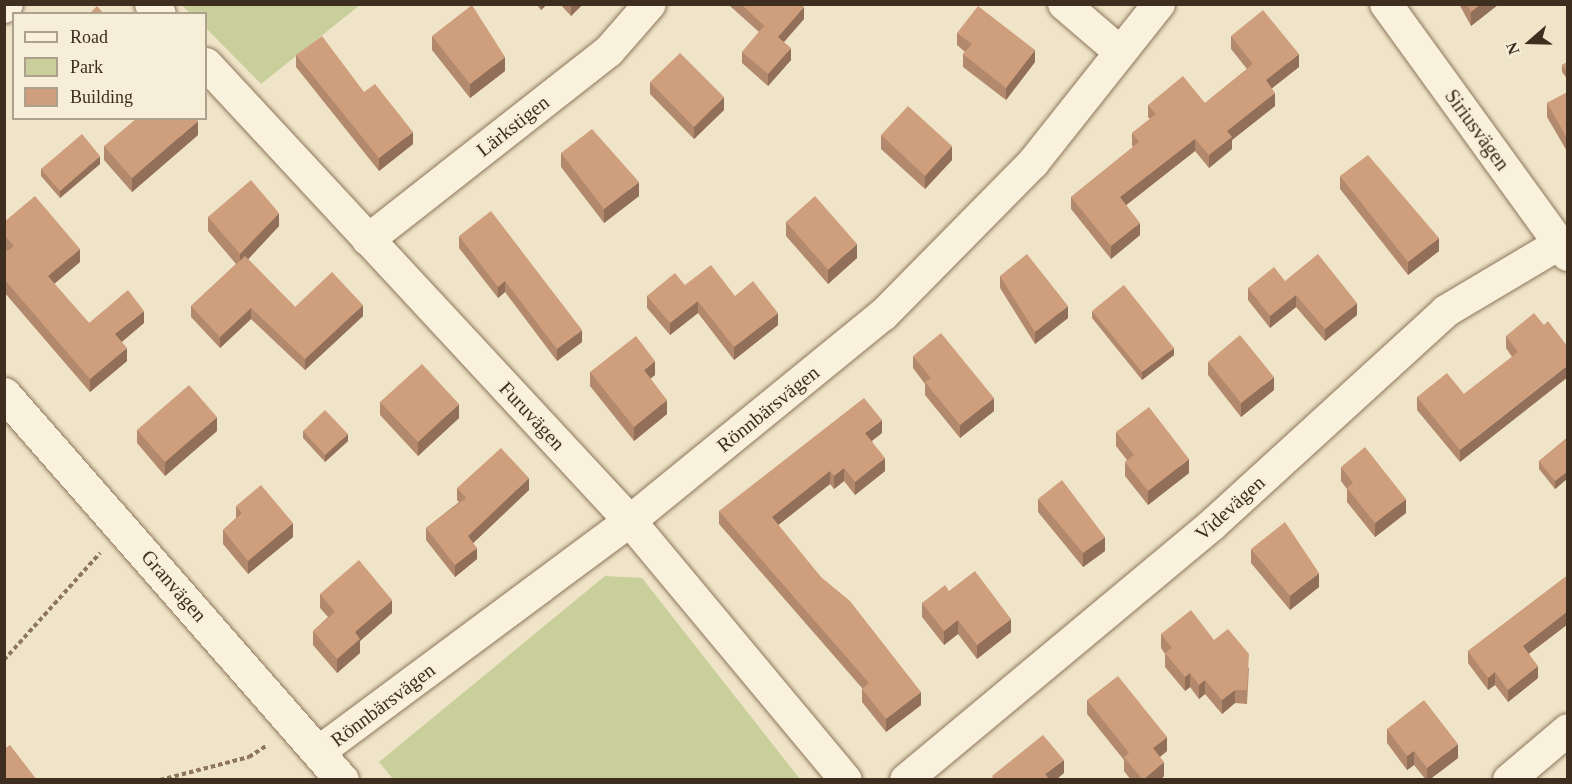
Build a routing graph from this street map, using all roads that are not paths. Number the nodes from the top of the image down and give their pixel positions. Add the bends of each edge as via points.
1 (650, 4) edge
2 (1064, 4) edge
3 (1159, 4) edge
4 (1386, 4) edge
5 (1120, 52) junction
6 (207, 65) edge
7 (368, 240) junction
8 (1563, 250) edge
9 (4, 394) edge
10 (630, 521) junction
11 (1568, 730) edge
12 (320, 752) junction
13 (342, 780) edge
14 (846, 780) edge
15 (906, 780) edge
16 (1509, 780) edge

1 - 7 street, Lärkstigen via 609,51
2 - 5 street
3 - 5 street, Rönnbärsvägen
4 - 8 street, Siriusvägen
5 - 10 street, Rönnbärsvägen via 1033,163 883,315
6 - 7 street, Furuvägen
7 - 10 street, Furuvägen
8 - 15 street, Videvägen via 1446,311 1212,525
9 - 12 street, Granvägen
10 - 12 street, Rönnbärsvägen
10 - 14 street, Furuvägen
11 - 16 street
12 - 13 street, Granvägen

